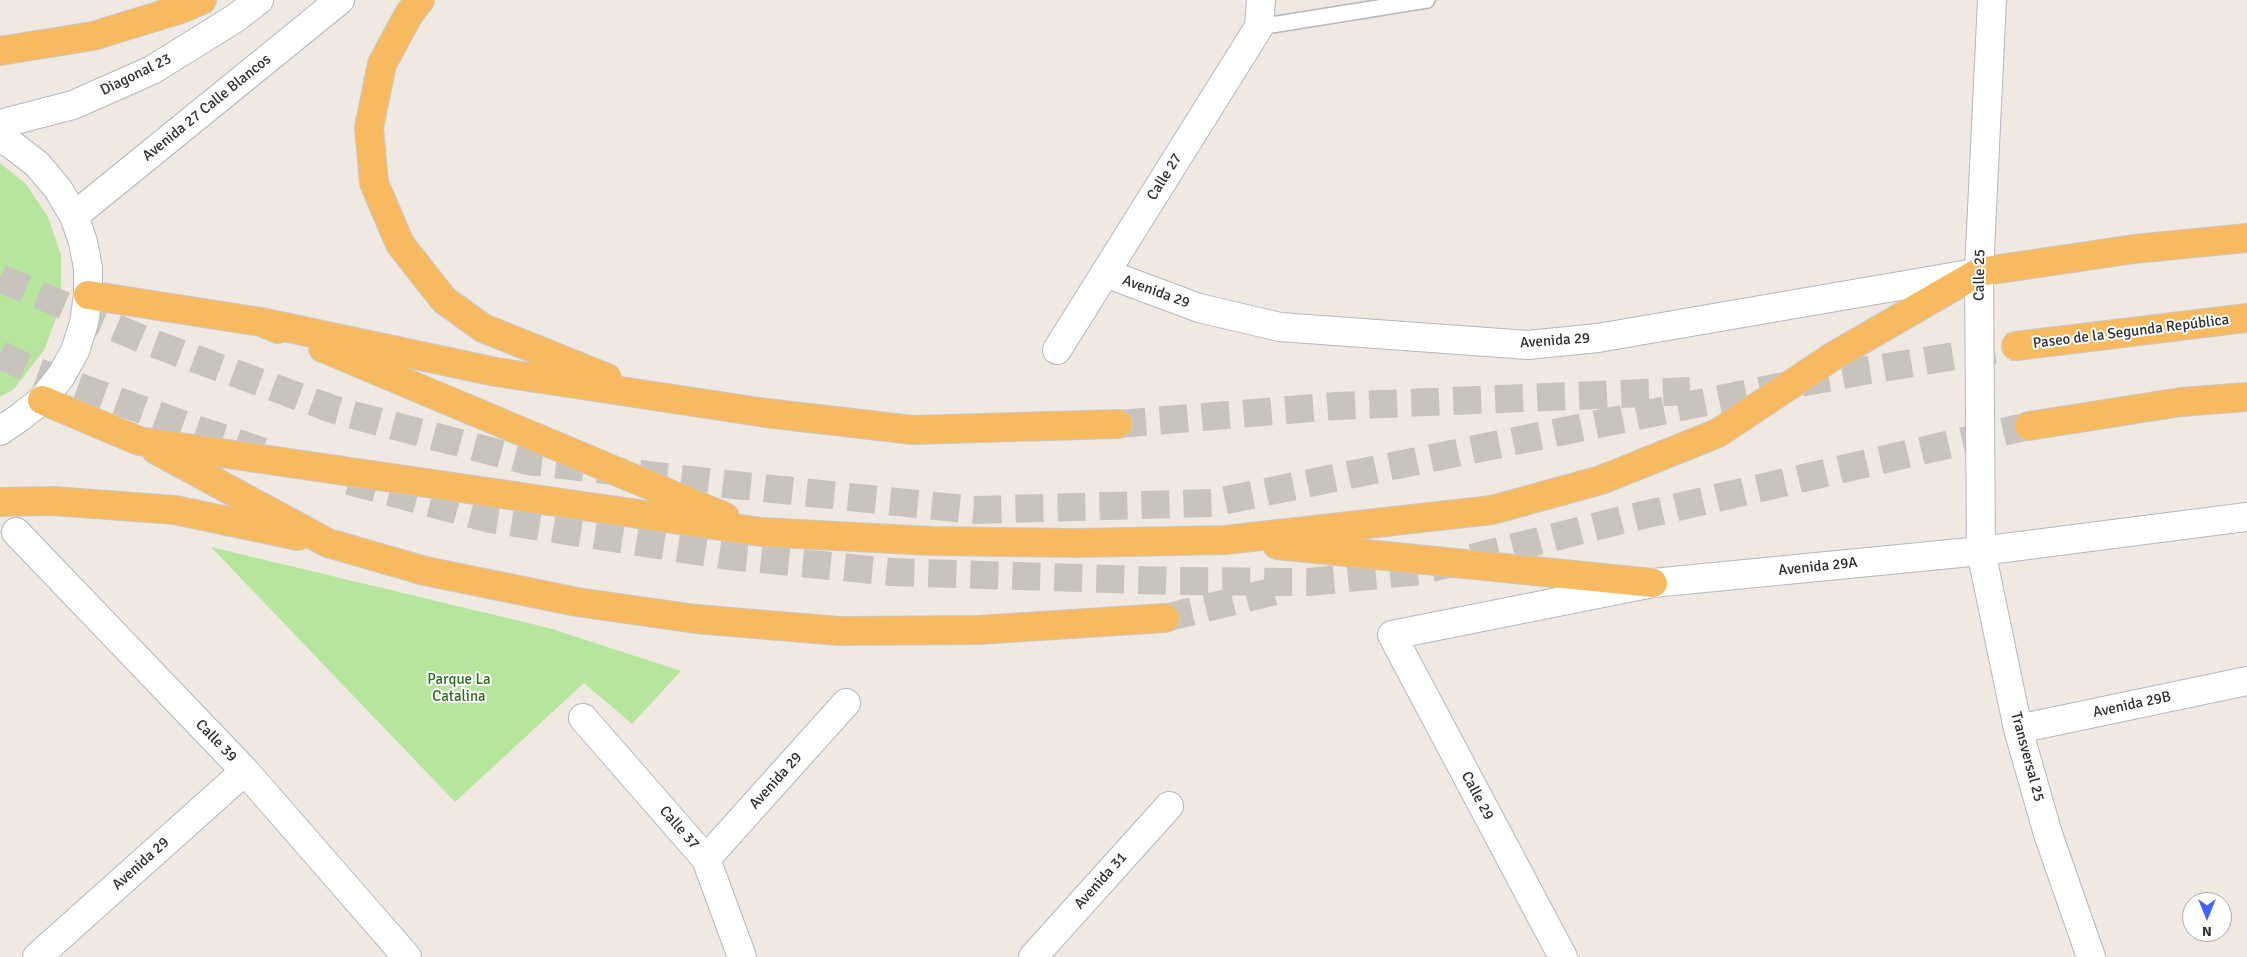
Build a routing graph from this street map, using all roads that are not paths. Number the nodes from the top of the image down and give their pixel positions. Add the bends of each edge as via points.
1 (202, 0) edge
2 (260, 0) edge
3 (340, 0) edge
4 (420, 0) edge
5 (1261, 0) edge
6 (1427, 0) edge
7 (1992, 0) edge
8 (1259, 28) junction
9 (0, 51) edge
10 (0, 124) edge
11 (0, 138) edge
12 (74, 216) junction
13 (2247, 238) edge
14 (1979, 272) junction
15 (1105, 274) junction
16 (88, 295) junction
17 (2247, 318) edge
18 (261, 322) junction
19 (2016, 346) tunnel mouth
20 (1057, 350) dead end
21 (645, 394) junction
22 (2247, 397) edge
23 (42, 400) junction
24 (1118, 424) tunnel mouth
25 (2029, 426) tunnel mouth
26 (0, 430) edge
27 (139, 441) junction
28 (0, 502) edge
29 (2247, 517) edge
30 (16, 532) dead end
31 (761, 532) junction
32 (1225, 540) junction
33 (328, 543) junction
34 (1981, 551) junction
35 (1653, 583) junction
36 (1165, 618) tunnel mouth
37 (1392, 635) joint
38 (2247, 681) edge
39 (846, 703) dead end
40 (583, 718) dead end
41 (2018, 729) junction
42 (245, 771) junction
43 (1170, 806) dead end
44 (706, 859) junction
45 (37, 957) edge
46 (407, 957) edge
47 (742, 957) edge
48 (1033, 957) edge
49 (1564, 957) edge
50 (2091, 957) edge

1 - 9 highway via 93,36
2 - 10 street, Diagonal 23 via 152,70 73,105
3 - 12 street, Avenida 27 Calle Blancos
4 - 21 highway via 382,64 369,128 374,183 400,244 444,300 483,328
5 - 8 street, Calle 27
6 - 8 lane
7 - 14 street, Calle 25
8 - 15 street, Calle 27
11 - 12 street via 37,164 58,189
12 - 16 street via 88,268
13 - 14 highway
14 - 15 street, Avenida 29 via 1598,338 1528,345 1280,327 1199,308
14 - 32 highway via 1832,357 1718,433 1601,480 1492,510
14 - 34 street, Calle 25
15 - 20 street, Calle 27
16 - 18 highway
16 - 23 street via 75,351
17 - 19 highway, Paseo de la Segunda República
18 - 21 highway via 496,372
18 - 31 highway
21 - 24 highway via 766,413 913,430
22 - 25 highway via 2181,402
23 - 26 street
23 - 27 highway
27 - 31 highway
27 - 33 highway
28 - 33 highway via 54,501 175,510
29 - 34 street, Avenida 29A
30 - 42 street, Calle 39
31 - 32 highway via 960,542
32 - 35 highway
33 - 36 highway via 425,571 577,602 696,619 849,631 978,630
34 - 35 street, Avenida 29A
34 - 41 street, Transversal 25
35 - 37 street, Avenida 29A
37 - 49 street, Calle 29
38 - 41 street, Avenida 29B
39 - 44 street, Avenida 29
40 - 44 street, Calle 37
41 - 50 street, Transversal 25 via 2048,834
42 - 45 street, Avenida 29
42 - 46 street, Calle 39
43 - 48 street, Avenida 31
44 - 47 street, Calle 37

